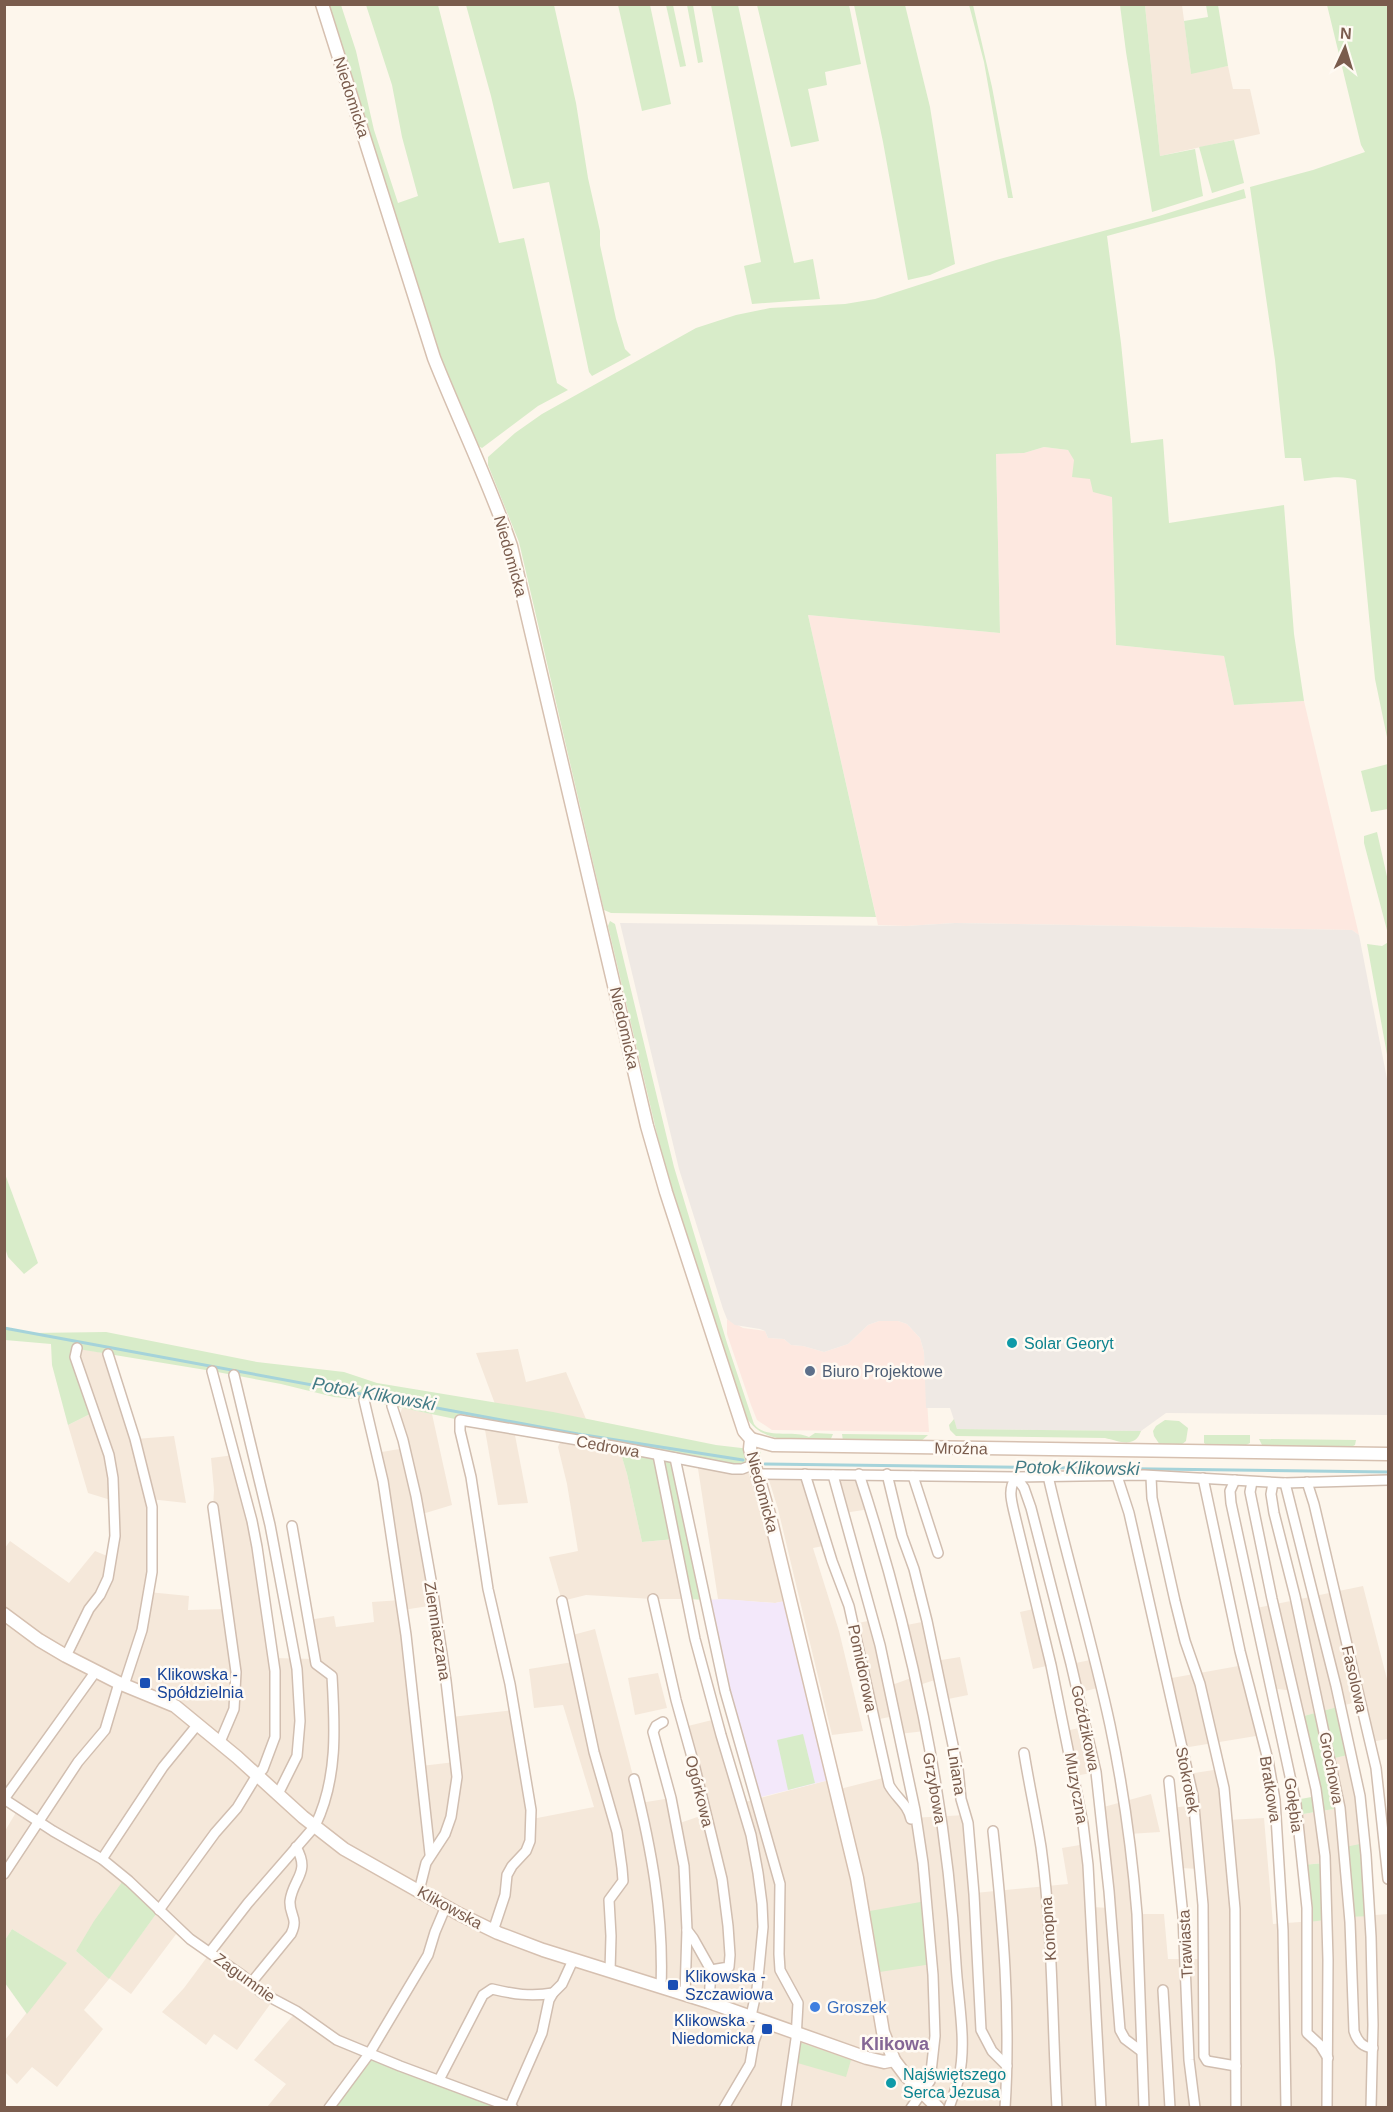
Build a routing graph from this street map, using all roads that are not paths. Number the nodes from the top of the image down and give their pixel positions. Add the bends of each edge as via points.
1 (322, 4) edge
2 (77, 1348) dead end
3 (108, 1354) dead end
4 (212, 1371) dead end
5 (234, 1375) dead end
6 (364, 1400) dead end
7 (392, 1406) dead end
8 (751, 1439) junction
9 (1389, 1454) edge
10 (658, 1455) junction
11 (675, 1458) junction
12 (756, 1469) junction
13 (805, 1474) junction
14 (859, 1474) junction
15 (886, 1474) junction
16 (833, 1475) junction
17 (913, 1476) junction
18 (1048, 1476) junction
19 (1117, 1476) junction
20 (1016, 1477) junction
21 (1151, 1477) junction
22 (1203, 1478) junction
23 (1235, 1480) junction
24 (1389, 1480) edge
25 (1252, 1482) junction
26 (1307, 1482) junction
27 (1273, 1483) junction
28 (1285, 1483) junction
29 (213, 1507) dead end
30 (292, 1526) dead end
31 (938, 1553) dead end
32 (652, 1599) dead end
33 (562, 1600) dead end
34 (4, 1614) edge
35 (66, 1656) junction
36 (96, 1671) junction
37 (121, 1684) junction
38 (663, 1722) dead end
39 (198, 1724) junction
40 (220, 1742) junction
41 (1024, 1753) dead end
42 (257, 1775) junction
43 (634, 1779) dead end
44 (1169, 1781) dead end
45 (278, 1794) junction
46 (4, 1799) edge
47 (39, 1822) junction
48 (315, 1826) junction
49 (993, 1831) dead end
50 (296, 1847) junction
51 (430, 1854) junction
52 (922, 1858) junction
53 (102, 1859) junction
54 (4, 1874) edge
55 (1389, 1879) edge
56 (419, 1891) junction
57 (446, 1906) junction
58 (159, 1910) junction
59 (493, 1930) junction
60 (687, 1930) junction
61 (210, 1952) junction
62 (573, 1960) junction
63 (711, 1970) junction
64 (610, 1971) junction
65 (251, 1983) junction
66 (662, 1987) junction
67 (1163, 1990) dead end
68 (553, 1993) junction
69 (685, 1994) junction
70 (709, 2002) junction
71 (756, 2018) junction
72 (796, 2033) junction
73 (1372, 2048) junction
74 (1141, 2050) junction
75 (369, 2054) junction
76 (1328, 2058) junction
77 (894, 2060) junction
78 (1007, 2066) junction
79 (1236, 2066) junction
80 (439, 2080) junction
81 (922, 2092) junction
82 (512, 2107) edge
83 (329, 2108) edge
84 (724, 2108) edge
85 (786, 2108) edge
86 (911, 2108) edge
87 (938, 2108) edge
88 (949, 2108) edge
89 (1005, 2108) edge
90 (1057, 2108) edge
91 (1101, 2108) edge
92 (1144, 2108) edge
93 (1170, 2108) edge
94 (1195, 2108) edge
95 (1236, 2108) edge
96 (1286, 2108) edge
97 (1327, 2108) edge
98 (1371, 2108) edge

1 - 8 main road, Niedomicka via 435,358 511,546 647,1126 740,1419
2 - 35 street via 75,1357 109,1455 115,1536 108,1578
3 - 37 street via 152,1507 152,1572 142,1630
4 - 42 street via 252,1521 275,1671 275,1737
5 - 45 street via 270,1525 297,1669 297,1756
6 - 51 street, Ziemniaczana via 383,1481 406,1635
7 - 51 street, Ziemniaczana via 416,1496 431,1580 457,1777 451,1817
8 - 9 main road, Mroźna via 773,1445
8 - 12 main road, Niedomicka
10 - 11 street, Cedrowa
10 - 59 street, Cedrowa via 460,1420 531,1810 530,1841 507,1875
10 - 71 street via 695,1639 751,1835 758,1873 763,1927
11 - 12 street, Cedrowa via 733,1469
11 - 72 street via 725,1691 780,1884 780,1970 798,2004
12 - 13 street, Cedrowa
12 - 77 main road, Niedomicka via 857,1878 883,2032
13 - 16 street, Cedrowa
13 - 52 street, Pomidorowa via 849,1606 889,1785 909,1811
14 - 15 street, Cedrowa
14 - 16 street, Cedrowa
14 - 88 street, Grzybowa via 904,1635 946,1853 961,2037 959,2077
15 - 17 street, Cedrowa
15 - 78 street, Lniana via 927,1621 968,1824 981,2031 992,2051
16 - 52 street, Pomidorowa via 880,1645
17 - 20 street, Cedrowa
17 - 31 street
18 - 19 street, Cedrowa
18 - 20 street, Cedrowa
18 - 74 street, Goździkowa via 1119,1768 1135,1883
19 - 21 street, Cedrowa
19 - 79 street, Stokrotek via 1129,1513 1193,1796 1203,1905 1203,2056 1207,2061
20 - 74 street, Goździkowa via 1030,1508 1096,1772 1120,2030 1125,2039
20 - 91 street, Muzyczna via 1010,1491 1014,1512 1056,1687 1083,1824
21 - 22 street, Cedrowa
21 - 79 street, Stokrotek via 1152,1498 1175,1601 1200,1684 1224,1788 1235,1909
22 - 23 street, Cedrowa
22 - 96 street, Bratkowa via 1275,1800 1283,1930
23 - 25 street, Cedrowa
23 - 76 street, Gołębia via 1230,1491 1231,1503 1296,1804 1306,1908 1307,2033
24 - 26 street, Cedrowa
25 - 27 street, Cedrowa
25 - 76 street, Gołębia via 1250,1492 1317,1796 1325,1856
26 - 28 street, Cedrowa
26 - 55 street, Fasolowa via 1376,1768
27 - 28 street, Cedrowa
27 - 73 street, Grochowa via 1274,1513 1340,1809 1350,1917 1353,2031 1356,2039
28 - 73 street, Grochowa via 1360,1796 1371,1937
29 - 40 street via 236,1672 234,1709
30 - 48 street via 316,1664 332,1676 332,1772
32 - 63 street, Ogórkowa via 726,1904 729,1967
33 - 64 street via 622,1868 623,1881 609,1900
34 - 35 main road, Klikowska
35 - 36 main road, Klikowska
36 - 37 main road, Klikowska
36 - 46 street
37 - 39 main road, Klikowska via 175,1706
37 - 47 street via 105,1730 78,1762
38 - 60 street via 653,1732 682,1856
39 - 40 main road, Klikowska
39 - 53 street via 163,1767
40 - 42 main road, Klikowska
41 - 90 street, Konopna via 1046,1895
42 - 45 main road, Klikowska
42 - 58 street via 237,1808
43 - 66 street via 653,1862
44 - 94 street, Trawiasta via 1184,1916 1189,2060
45 - 48 main road, Klikowska
46 - 47 street, Zagumnie
47 - 53 street, Zagumnie
47 - 54 street
48 - 50 street
48 - 56 main road, Klikowska via 344,1849
49 - 78 street via 1005,1959
50 - 61 street
50 - 65 street via 303,1867 290,1904 295,1924
51 - 56 street, Ziemniaczana
52 - 81 street, Pomidorowa via 935,2036 930,2081
53 - 58 street, Zagumnie
56 - 57 main road, Klikowska
57 - 59 main road, Klikowska
57 - 75 street via 428,1955
58 - 61 street, Zagumnie
59 - 62 main road, Klikowska
60 - 63 street
60 - 69 street
61 - 65 street, Zagumnie
62 - 64 main road, Klikowska
62 - 68 street via 562,1984
63 - 70 street
64 - 66 main road, Klikowska
65 - 75 street, Zagumnie via 337,2040
66 - 69 main road, Klikowska
67 - 93 street
68 - 80 street via 528,1996 487,1991
68 - 82 street via 542,2033
69 - 70 main road, Klikowska
70 - 71 main road, Klikowska
71 - 72 main road, Klikowska
71 - 84 street via 750,2064
72 - 77 main road, Klikowska via 867,2058
72 - 85 street
73 - 98 street, Grochowa
74 - 92 street, Goździkowa
75 - 80 street, Zagumnie
75 - 83 street
76 - 97 street, Gołębia
77 - 81 main road
78 - 89 street
79 - 95 street, Stokrotek
80 - 82 street, Zagumnie
81 - 86 street, Pomidorowa
81 - 87 main road

